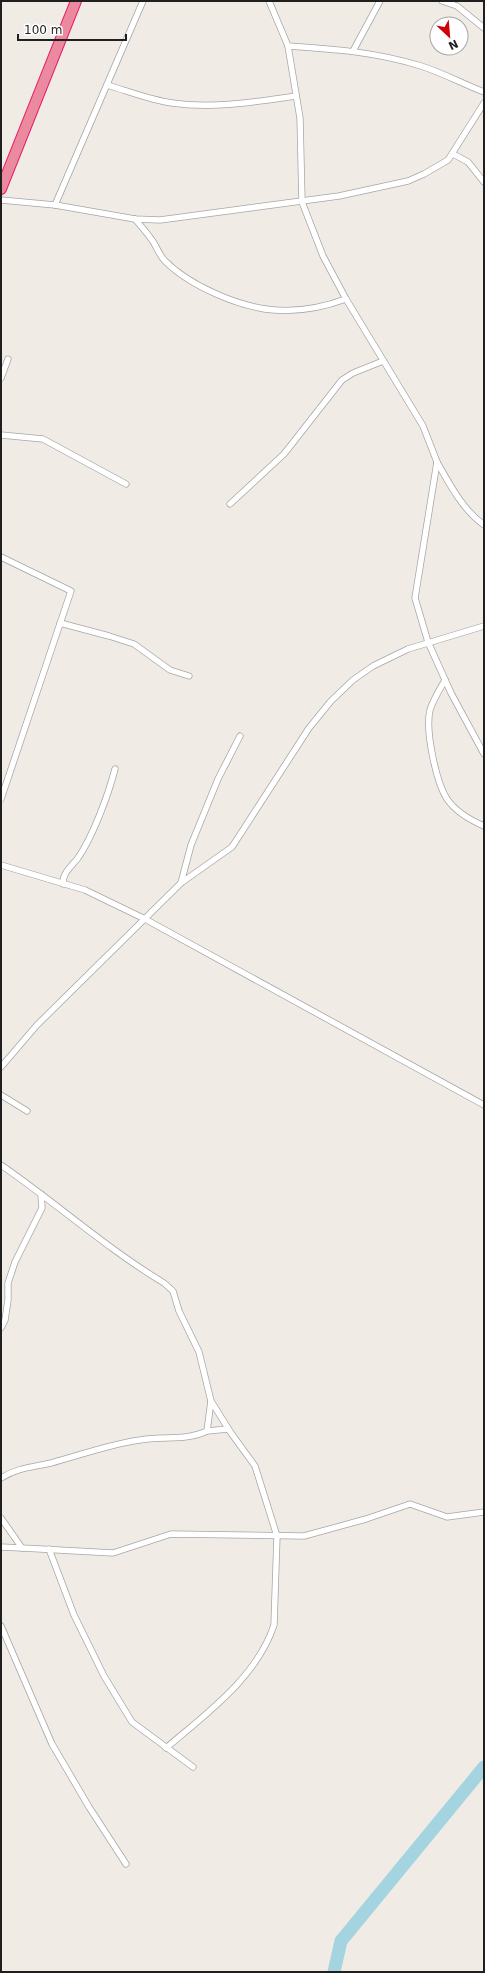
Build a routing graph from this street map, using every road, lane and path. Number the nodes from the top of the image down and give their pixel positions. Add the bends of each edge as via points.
1 (76, 1) edge
2 (143, 1) edge
3 (269, 1) edge
4 (380, 1) edge
5 (442, 1) edge
6 (484, 28) edge
7 (288, 46) junction
8 (353, 51) junction
9 (107, 85) junction
10 (484, 92) edge
11 (296, 96) junction
12 (484, 103) edge
13 (453, 154) junction
14 (484, 182) edge
15 (1, 187) edge
16 (1, 200) edge
17 (302, 202) junction
18 (55, 205) junction
19 (135, 219) junction
20 (346, 299) junction
21 (8, 359) dead end
22 (383, 361) junction
23 (1, 378) edge
24 (1, 435) edge
25 (437, 462) junction
26 (126, 484) dead end
27 (230, 504) dead end
28 (484, 525) edge
29 (1, 557) edge
30 (60, 623) junction
31 (484, 626) edge
32 (428, 642) junction
33 (189, 676) dead end
34 (445, 680) junction
35 (240, 736) dead end
36 (484, 754) edge
37 (115, 769) dead end
38 (1, 799) edge
39 (484, 826) edge
40 (1, 865) edge
41 (181, 883) junction
42 (63, 884) junction
43 (145, 919) junction
44 (1, 1067) edge
45 (1, 1095) edge
46 (484, 1105) edge
47 (27, 1110) dead end
48 (1, 1165) edge
49 (41, 1194) junction
50 (1, 1328) edge
51 (211, 1401) junction
52 (228, 1428) junction
53 (207, 1431) junction
54 (1, 1478) edge
55 (484, 1512) edge
56 (1, 1518) edge
57 (277, 1536) junction
58 (1, 1547) edge
59 (22, 1548) junction
60 (49, 1549) junction
61 (1, 1626) edge
62 (166, 1748) junction
63 (193, 1767) dead end
64 (126, 1864) dead end

1 - 15 highway
2 - 9 street
3 - 7 street
4 - 8 street
5 - 6 street via 457,6
7 - 8 street
7 - 11 street
8 - 10 street via 422,67
9 - 11 street via 170,103 193,106 245,104
9 - 18 street
11 - 17 street via 300,118
12 - 13 street
13 - 14 street via 468,162
13 - 17 street via 441,165 408,180
16 - 18 street
17 - 19 street via 160,220
17 - 20 street via 323,256
18 - 19 street
19 - 20 street via 164,260 180,274 209,290 249,306 275,310 293,309 326,306
20 - 22 street
21 - 23 street
22 - 25 street via 423,426
22 - 27 street via 342,380 284,454
24 - 26 street via 43,439
25 - 28 street via 461,502
25 - 32 street via 415,598
29 - 30 street via 70,591
30 - 33 street via 134,644 170,670
30 - 38 street
31 - 32 street
32 - 34 street
32 - 41 street via 373,666 353,680 331,701 308,728 232,847
34 - 36 street
34 - 39 street via 430,710 428,722 430,743 442,788 458,812
35 - 41 street via 218,779 191,844
37 - 42 street via 105,802 89,838 65,873
40 - 42 street
41 - 43 street
42 - 43 street via 85,890
43 - 44 street via 37,1025
43 - 46 street
45 - 47 street
48 - 49 street
49 - 50 street via 42,1208 15,1262 8,1283 5,1320
49 - 51 street via 100,1240 173,1291 179,1312 199,1352
51 - 52 street
51 - 53 street
52 - 53 street
52 - 57 street via 255,1466
53 - 54 street via 176,1438 152,1438 120,1443 14,1471
55 - 57 street via 447,1517 410,1504 304,1536
56 - 59 street
57 - 60 street via 171,1534 113,1553
57 - 62 street via 274,1624 270,1638 242,1680
58 - 59 street
59 - 60 street
60 - 62 street via 74,1615 104,1676 132,1722
61 - 64 street via 52,1744
62 - 63 street via 174,1751

